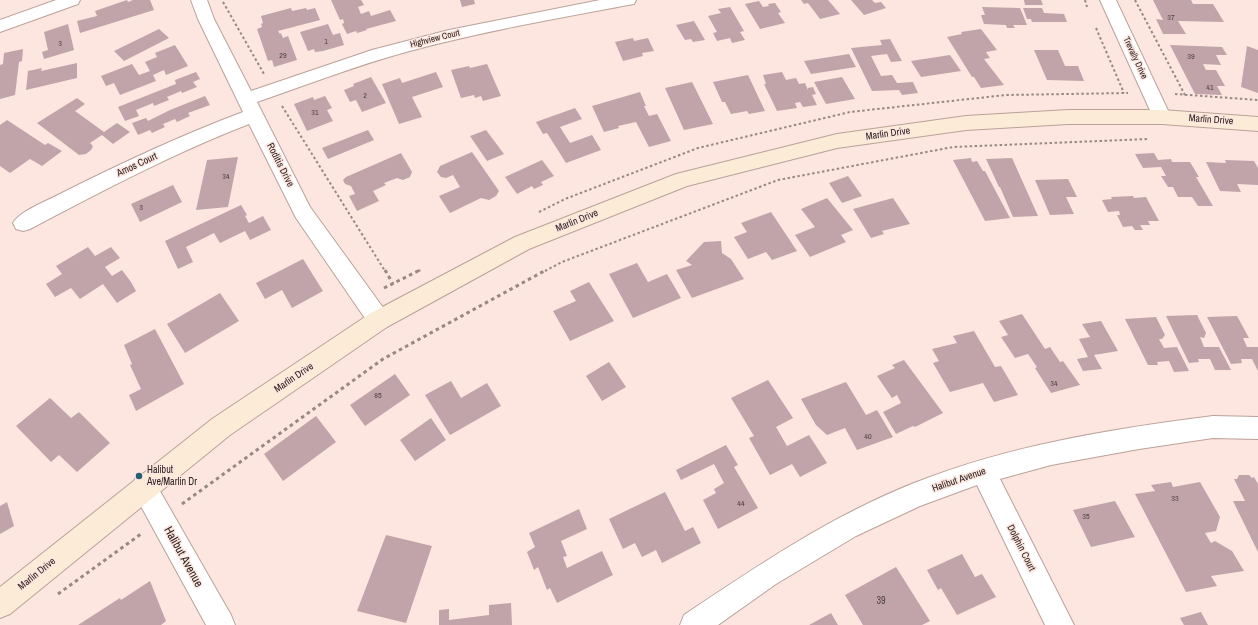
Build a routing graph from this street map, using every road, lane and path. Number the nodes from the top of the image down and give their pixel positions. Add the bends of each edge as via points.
1 (72, 0) edge
2 (199, 0) edge
3 (222, 0) edge
4 (628, 0) edge
5 (1084, 0) edge
6 (1108, 0) edge
7 (1135, 0) edge
8 (1088, 7) dead end
9 (1094, 22) dead end
10 (0, 26) edge
11 (272, 90) junction
12 (1124, 93) junction
13 (1151, 94) junction
14 (1185, 95) junction
15 (1258, 100) edge
16 (251, 107) junction
17 (1162, 117) junction
18 (1258, 124) edge
19 (1150, 139) dead end
20 (537, 213) dead end
21 (23, 224) dead end
22 (426, 268) dead end
23 (394, 284) junction
24 (364, 299) junction
25 (379, 320) junction
26 (1258, 428) edge
27 (983, 471) junction
28 (144, 488) junction
29 (161, 519) junction
30 (53, 597) dead end
31 (0, 604) edge
32 (221, 625) edge
33 (694, 625) edge
34 (1060, 625) edge

1 - 10 street
2 - 16 street, Roditis Drive via 206,19
3 - 11 path
4 - 11 street, Highview Court via 422,42
5 - 8 path
6 - 13 street, Trevally Drive
7 - 14 path
9 - 12 path
11 - 16 street, Highview Court
11 - 23 path
12 - 13 path
12 - 20 path via 1006,95 850,112 698,148 565,199
13 - 14 path
13 - 17 street, Trevally Drive
14 - 15 path
16 - 21 street, Amos Court via 212,130 104,180
16 - 24 street, Roditis Drive via 303,212
17 - 18 street, Marlin Drive
17 - 25 street, Marlin Drive via 1068,117 966,124 837,141 683,179 522,244
19 - 29 path via 953,147 778,180 562,262 383,359
22 - 23 path
23 - 24 path
24 - 25 street, Roditis Drive
25 - 28 street, Marlin Drive via 221,427
26 - 27 street, Halibut Avenue via 1213,427 1139,437 1050,453
27 - 33 street, Halibut Avenue via 915,495 847,527 767,574
27 - 34 street, Dolphin Court
28 - 29 street, Halibut Avenue
28 - 31 street, Marlin Drive
29 - 30 path
29 - 32 street, Halibut Avenue

